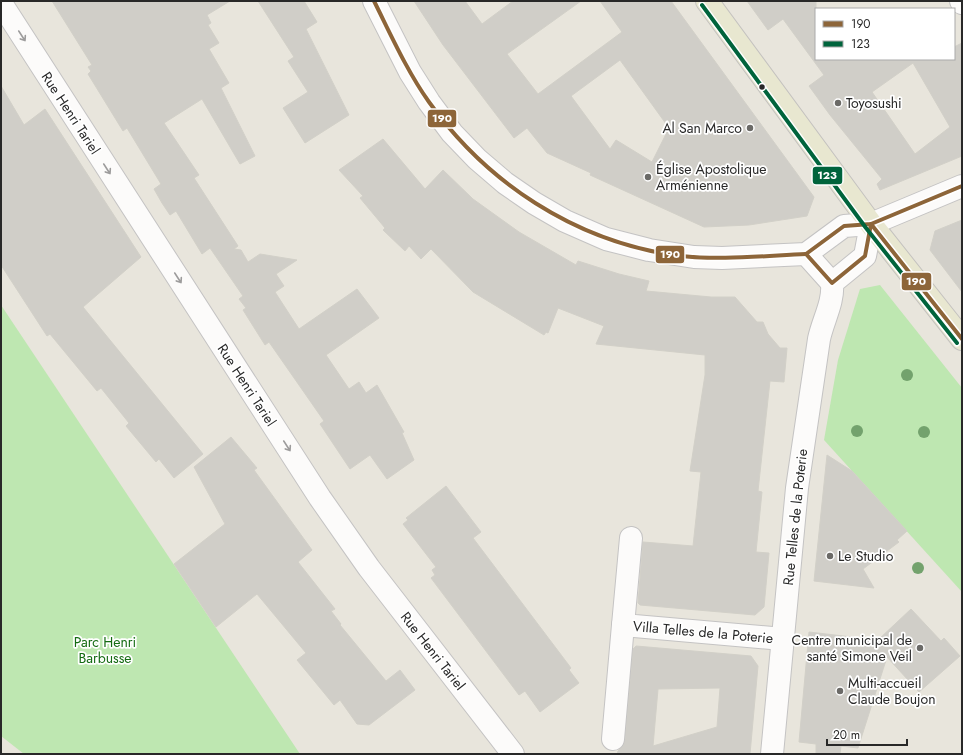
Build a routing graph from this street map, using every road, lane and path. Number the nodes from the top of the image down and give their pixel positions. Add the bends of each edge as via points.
1 (374, 1) edge
2 (707, 1) edge
3 (1, 3) edge
4 (962, 186) edge
5 (871, 224) junction
6 (806, 254) junction
7 (832, 283) junction
8 (962, 339) edge
9 (631, 538) dead end
10 (623, 625) junction
11 (783, 639) junction
12 (613, 739) dead end
13 (513, 754) edge
14 (772, 754) edge

1 - 6 street via 410,72 452,133 477,159 505,182 550,212 606,239 673,255 722,258
2 - 5 main road
3 -> 13 street, Rue Henri Tariel via 320,498 369,568
4 - 5 street
5 - 6 street via 844,226
5 - 7 street via 865,256
5 - 8 main road
6 - 7 street
7 - 11 street, Rue Telles de la Poterie via 833,294 823,322 816,358 797,488
9 - 10 street, Villa Telles de la Poterie
10 - 11 street, Villa Telles de la Poterie
10 - 12 street, Villa Telles de la Poterie
11 - 14 street, Rue Telles de la Poterie

